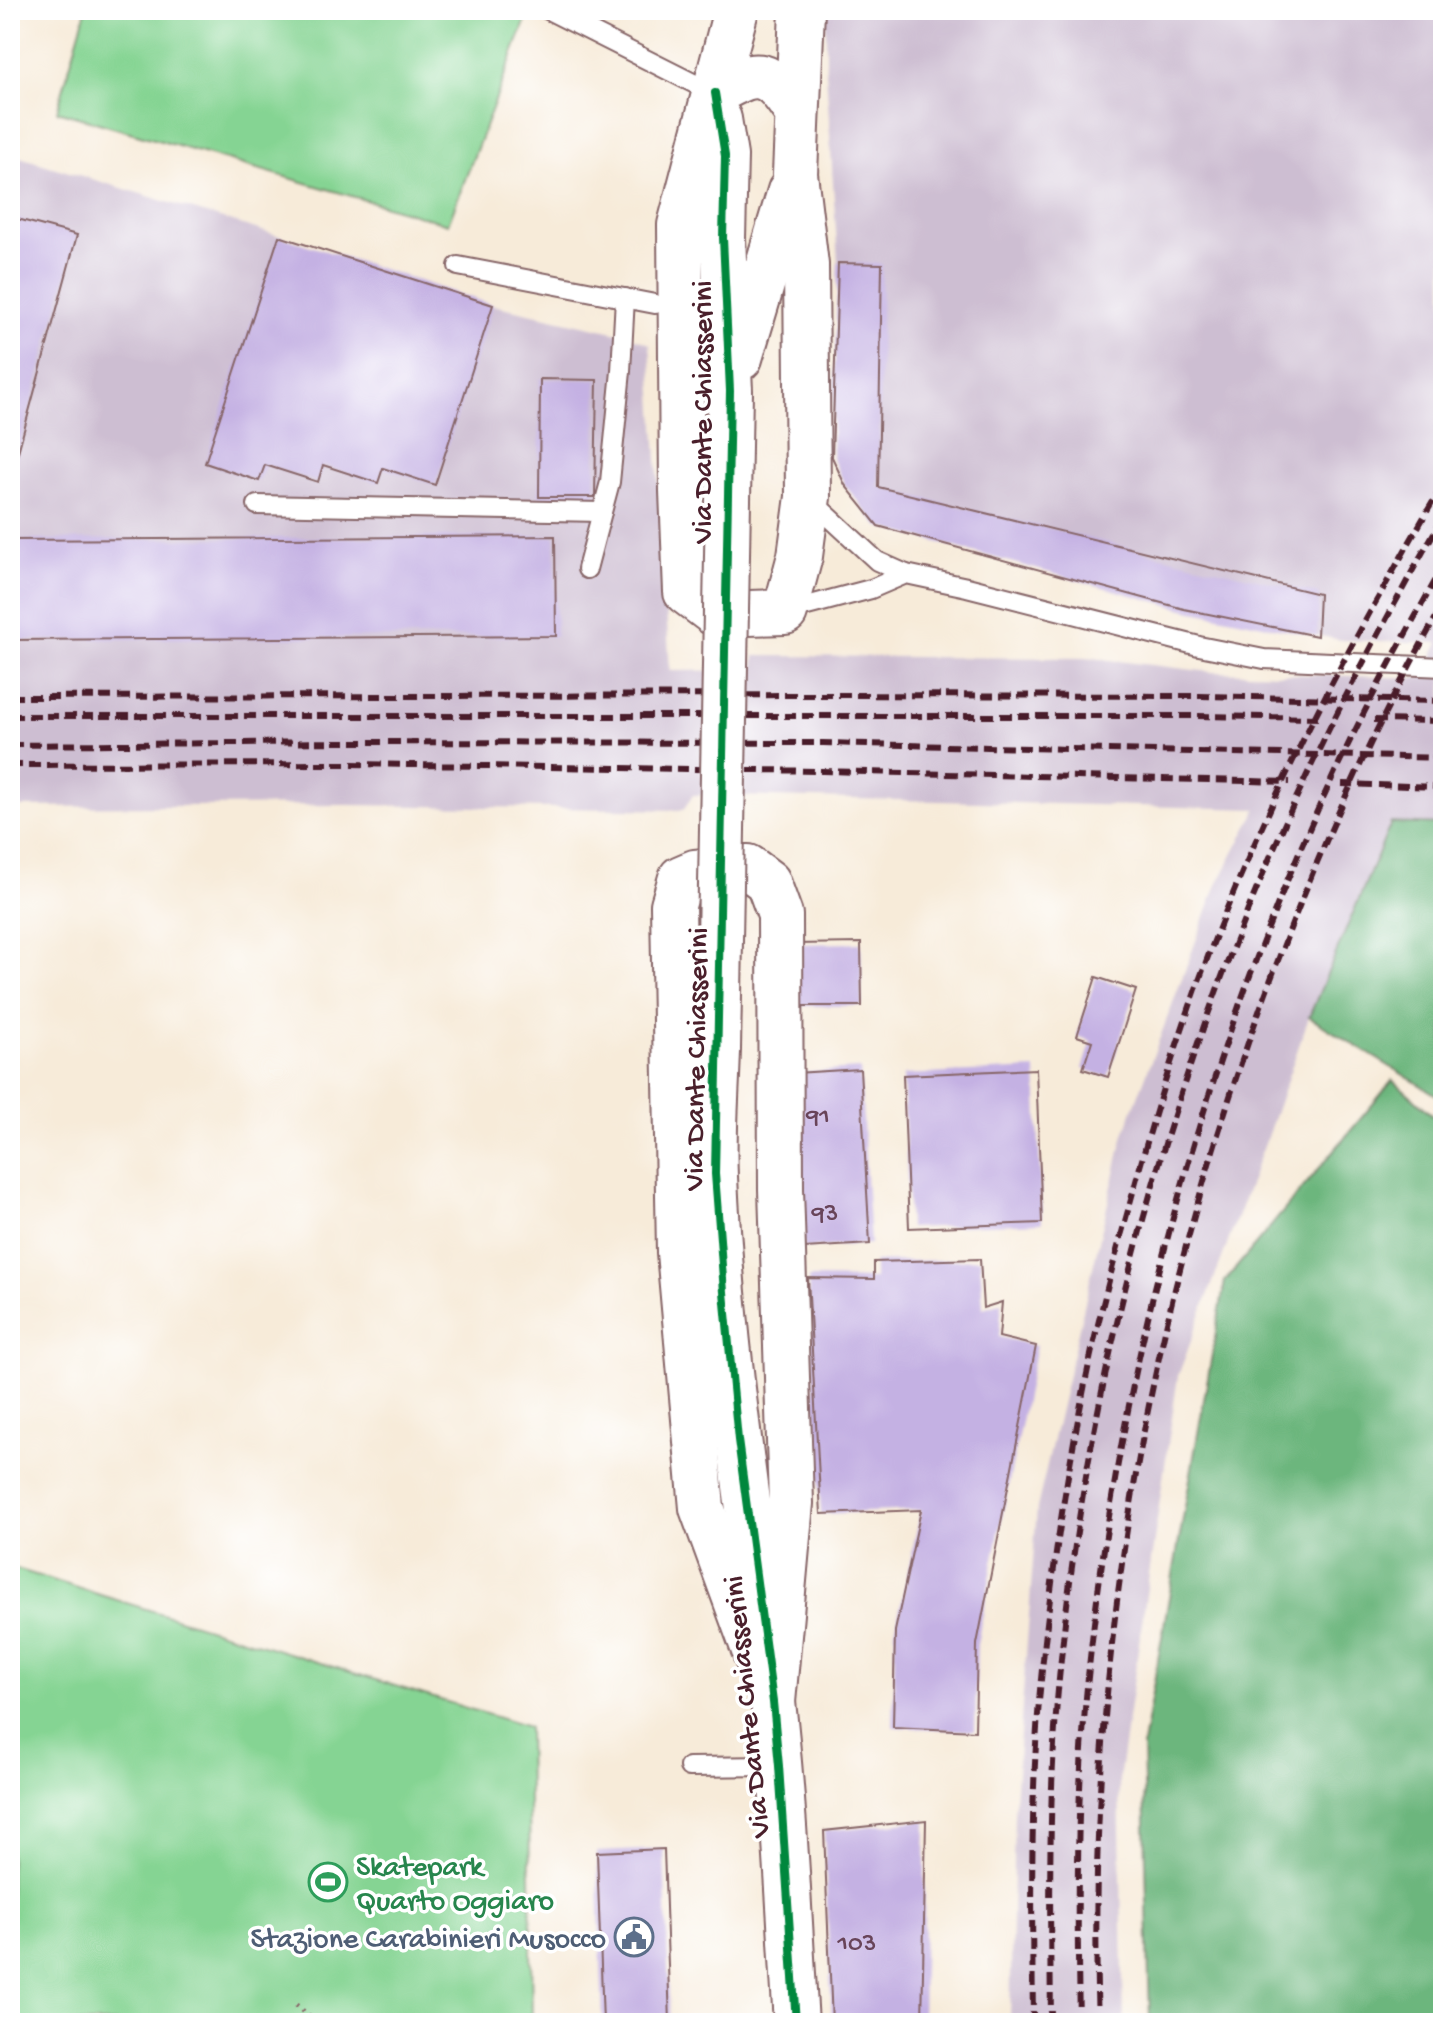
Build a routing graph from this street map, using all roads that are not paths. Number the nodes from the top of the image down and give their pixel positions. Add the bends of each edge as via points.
1 (548, 10) edge
2 (736, 10) edge
3 (802, 10) edge
4 (715, 93) junction
5 (797, 113) junction
6 (795, 174) junction
7 (458, 266) dead end
8 (625, 298) junction
9 (655, 304) dead end
10 (730, 391) junction
11 (808, 497) junction
12 (257, 505) dead end
13 (602, 512) junction
14 (587, 569) dead end
15 (906, 574) junction
16 (785, 612) junction
17 (1443, 667) edge
18 (773, 1702) junction
19 (779, 1766) junction
20 (689, 1767) dead end
21 (796, 2023) edge

1 - 4 lane
2 - 4 street, Via Dante Chiasserini
3 - 5 street
4 - 5 street via 759,75 783,91
4 - 10 street, Via Dante Chiasserini via 725,156
4 - 16 street via 680,225 686,592 715,614
5 - 6 street
6 - 10 street, Via Dante Chiasserini
6 - 11 street via 806,265
7 - 8 lane, Via Dante Chiasserini
8 - 9 lane, Via Dante Chiasserini
8 - 13 lane via 610,482
10 - 18 street, Via Dante Chiasserini, bridge via 715,1174 738,1440
11 - 15 lane via 877,561
11 - 16 street
12 - 13 lane
13 - 14 lane
15 - 16 lane
15 - 17 lane via 1264,659
18 - 18 street via 791,1503 781,1189 780,915 768,882 748,867 681,878 673,905 679,1252 702,1508
18 - 19 street, Via Dante Chiasserini
19 - 20 lane
19 - 21 street, Via Dante Chiasserini

